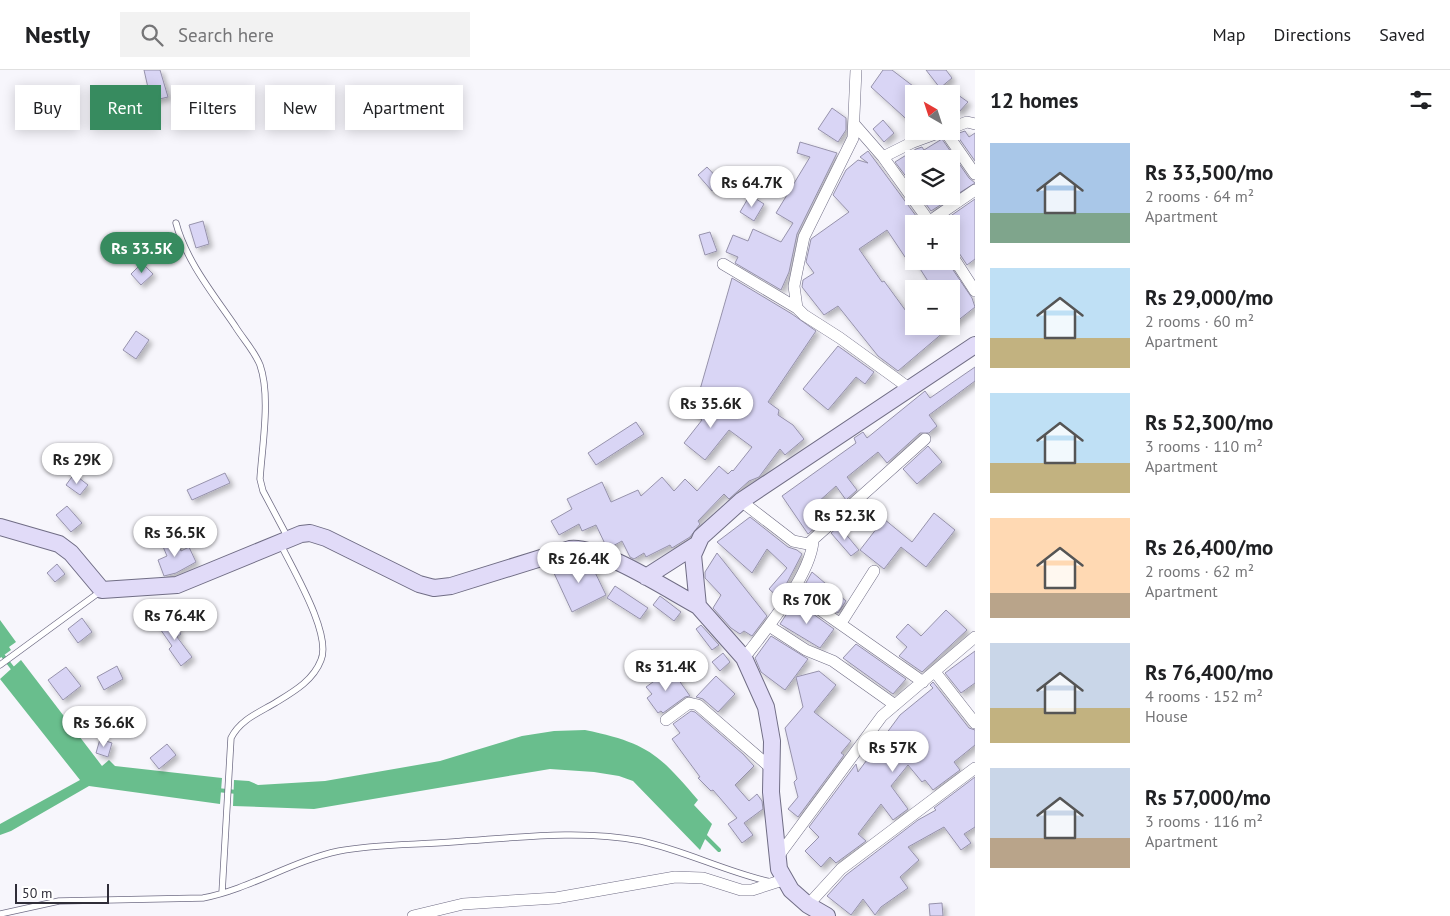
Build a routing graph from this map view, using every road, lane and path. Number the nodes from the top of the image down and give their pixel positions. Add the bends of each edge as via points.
1 (856, 70) edge
2 (960, 124) edge
3 (975, 124) edge
4 (855, 125) junction
5 (918, 140) edge
6 (950, 140) edge
7 (884, 157) junction
8 (975, 174) edge
9 (975, 190) edge
10 (925, 215) edge
11 (942, 215) edge
12 (176, 224) dead end
13 (724, 264) dead end
14 (960, 268) edge
15 (975, 290) edge
16 (797, 308) junction
17 (975, 345) edge
18 (909, 388) junction
19 (925, 439) dead end
20 (741, 501) junction
21 (0, 527) edge
22 (283, 539) junction
23 (813, 541) junction
24 (696, 545) junction
25 (874, 571) dead end
26 (646, 577) junction
27 (102, 590) junction
28 (792, 590) junction
29 (698, 606) junction
30 (841, 624) junction
31 (769, 626) junction
32 (975, 638) edge
33 (744, 658) junction
34 (0, 665) edge
35 (935, 672) junction
36 (923, 682) junction
37 (895, 706) junction
38 (666, 720) dead end
39 (975, 723) edge
40 (771, 768) junction
41 (975, 768) edge
42 (777, 858) junction
43 (779, 881) junction
44 (222, 894) junction
45 (808, 905) junction
46 (0, 914) edge
47 (413, 916) edge
48 (827, 916) edge

1 - 4 street
2 - 3 street
4 - 7 street
4 - 16 street via 853,138 804,237 794,286
5 - 7 street
6 - 8 street
7 - 10 street
9 - 11 street
12 - 22 lane via 192,261 260,366 264,398 260,479
13 - 16 street
14 - 15 street
16 - 18 street
17 - 18 street
18 - 20 street
19 - 23 street
20 - 23 street via 793,541 802,544
20 - 24 street
21 - 27 street via 59,544 71,553
22 - 26 street via 301,534 318,535 419,584 434,588 451,586 577,548 591,551
22 - 27 street via 177,585
22 - 44 lane via 318,624 324,647 322,658 307,681 235,730 229,746
23 - 28 street via 812,552
24 - 26 street
24 - 29 street via 692,564
25 - 30 street
26 - 29 street
27 - 34 lane
28 - 30 street
28 - 31 street
29 - 33 street
30 - 36 street
31 - 33 street
31 - 37 street via 806,650 833,661
32 - 35 street
33 - 40 street via 766,707 772,741
35 - 36 street
35 - 39 street
36 - 37 street
37 - 42 street via 870,731
38 - 40 street via 689,703 698,705
40 - 42 street
41 - 45 street via 841,869
42 - 43 street
43 - 44 lane via 735,873 667,848 599,835 350,849 299,863
43 - 45 street
43 - 47 street via 742,890 703,878 675,876 556,898 450,906
44 - 46 lane via 194,898 60,901
45 - 48 street

